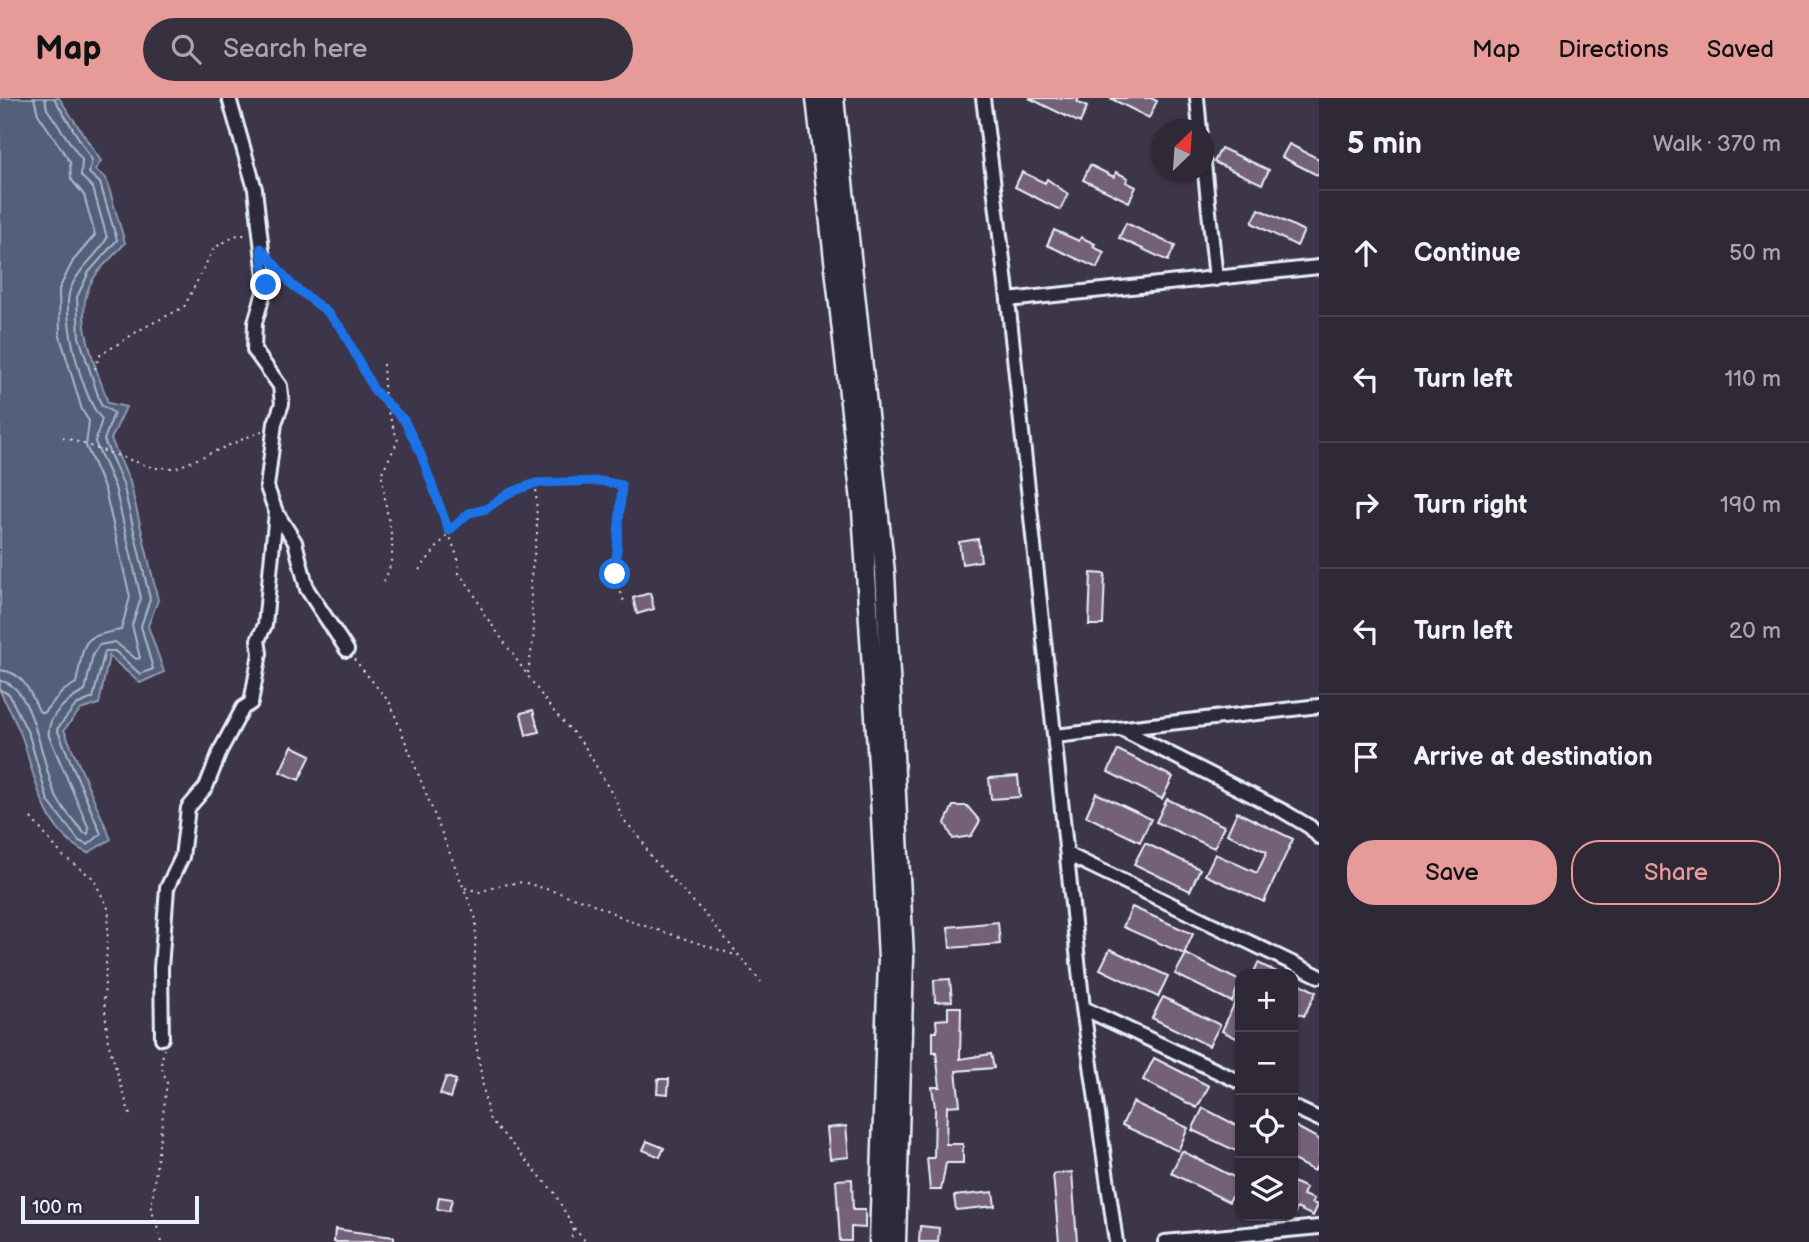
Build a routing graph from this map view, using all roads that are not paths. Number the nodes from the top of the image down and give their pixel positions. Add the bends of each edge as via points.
1 (229, 98) edge
2 (816, 98) edge
3 (834, 98) edge
4 (983, 98) edge
5 (1196, 98) edge
6 (1199, 119) edge
7 (1205, 182) edge
8 (1319, 267) edge
9 (1216, 279) junction
10 (1008, 300) junction
11 (848, 302) junction
12 (276, 512) junction
13 (885, 573) junction
14 (867, 577) junction
15 (347, 650) road end
16 (1319, 706) edge
17 (1121, 729) junction
18 (1055, 736) junction
19 (888, 796) junction
20 (1319, 837) edge
21 (1067, 854) junction
22 (1319, 976) edge
23 (1083, 1008) junction
24 (162, 1038) road end
25 (1235, 1080) edge
26 (1298, 1109) edge
27 (1319, 1119) edge
28 (1319, 1227) edge
29 (880, 1242) edge
30 (895, 1242) edge
31 (1116, 1242) edge
32 (1165, 1242) edge

1 - 12 street via 255,189 266,285 254,323 254,350 281,386 267,488
2 - 11 main road
3 - 11 main road
4 - 10 street
5 - 6 street
7 - 9 street
8 - 9 street
9 - 10 street
10 - 18 street
11 - 13 main road
11 - 14 main road
12 - 15 street via 295,542 307,589
12 - 24 street via 265,625 258,640 251,703 243,708 220,749 206,788 188,808 183,857 167,888
13 - 14 main road
13 - 19 main road
14 - 19 main road
16 - 17 street
17 - 18 street
17 - 20 street via 1283,811
18 - 21 street
19 - 29 main road
19 - 30 main road via 904,957
21 - 22 street
21 - 23 street
23 - 25 street
23 - 31 street
26 - 27 street
28 - 32 street

